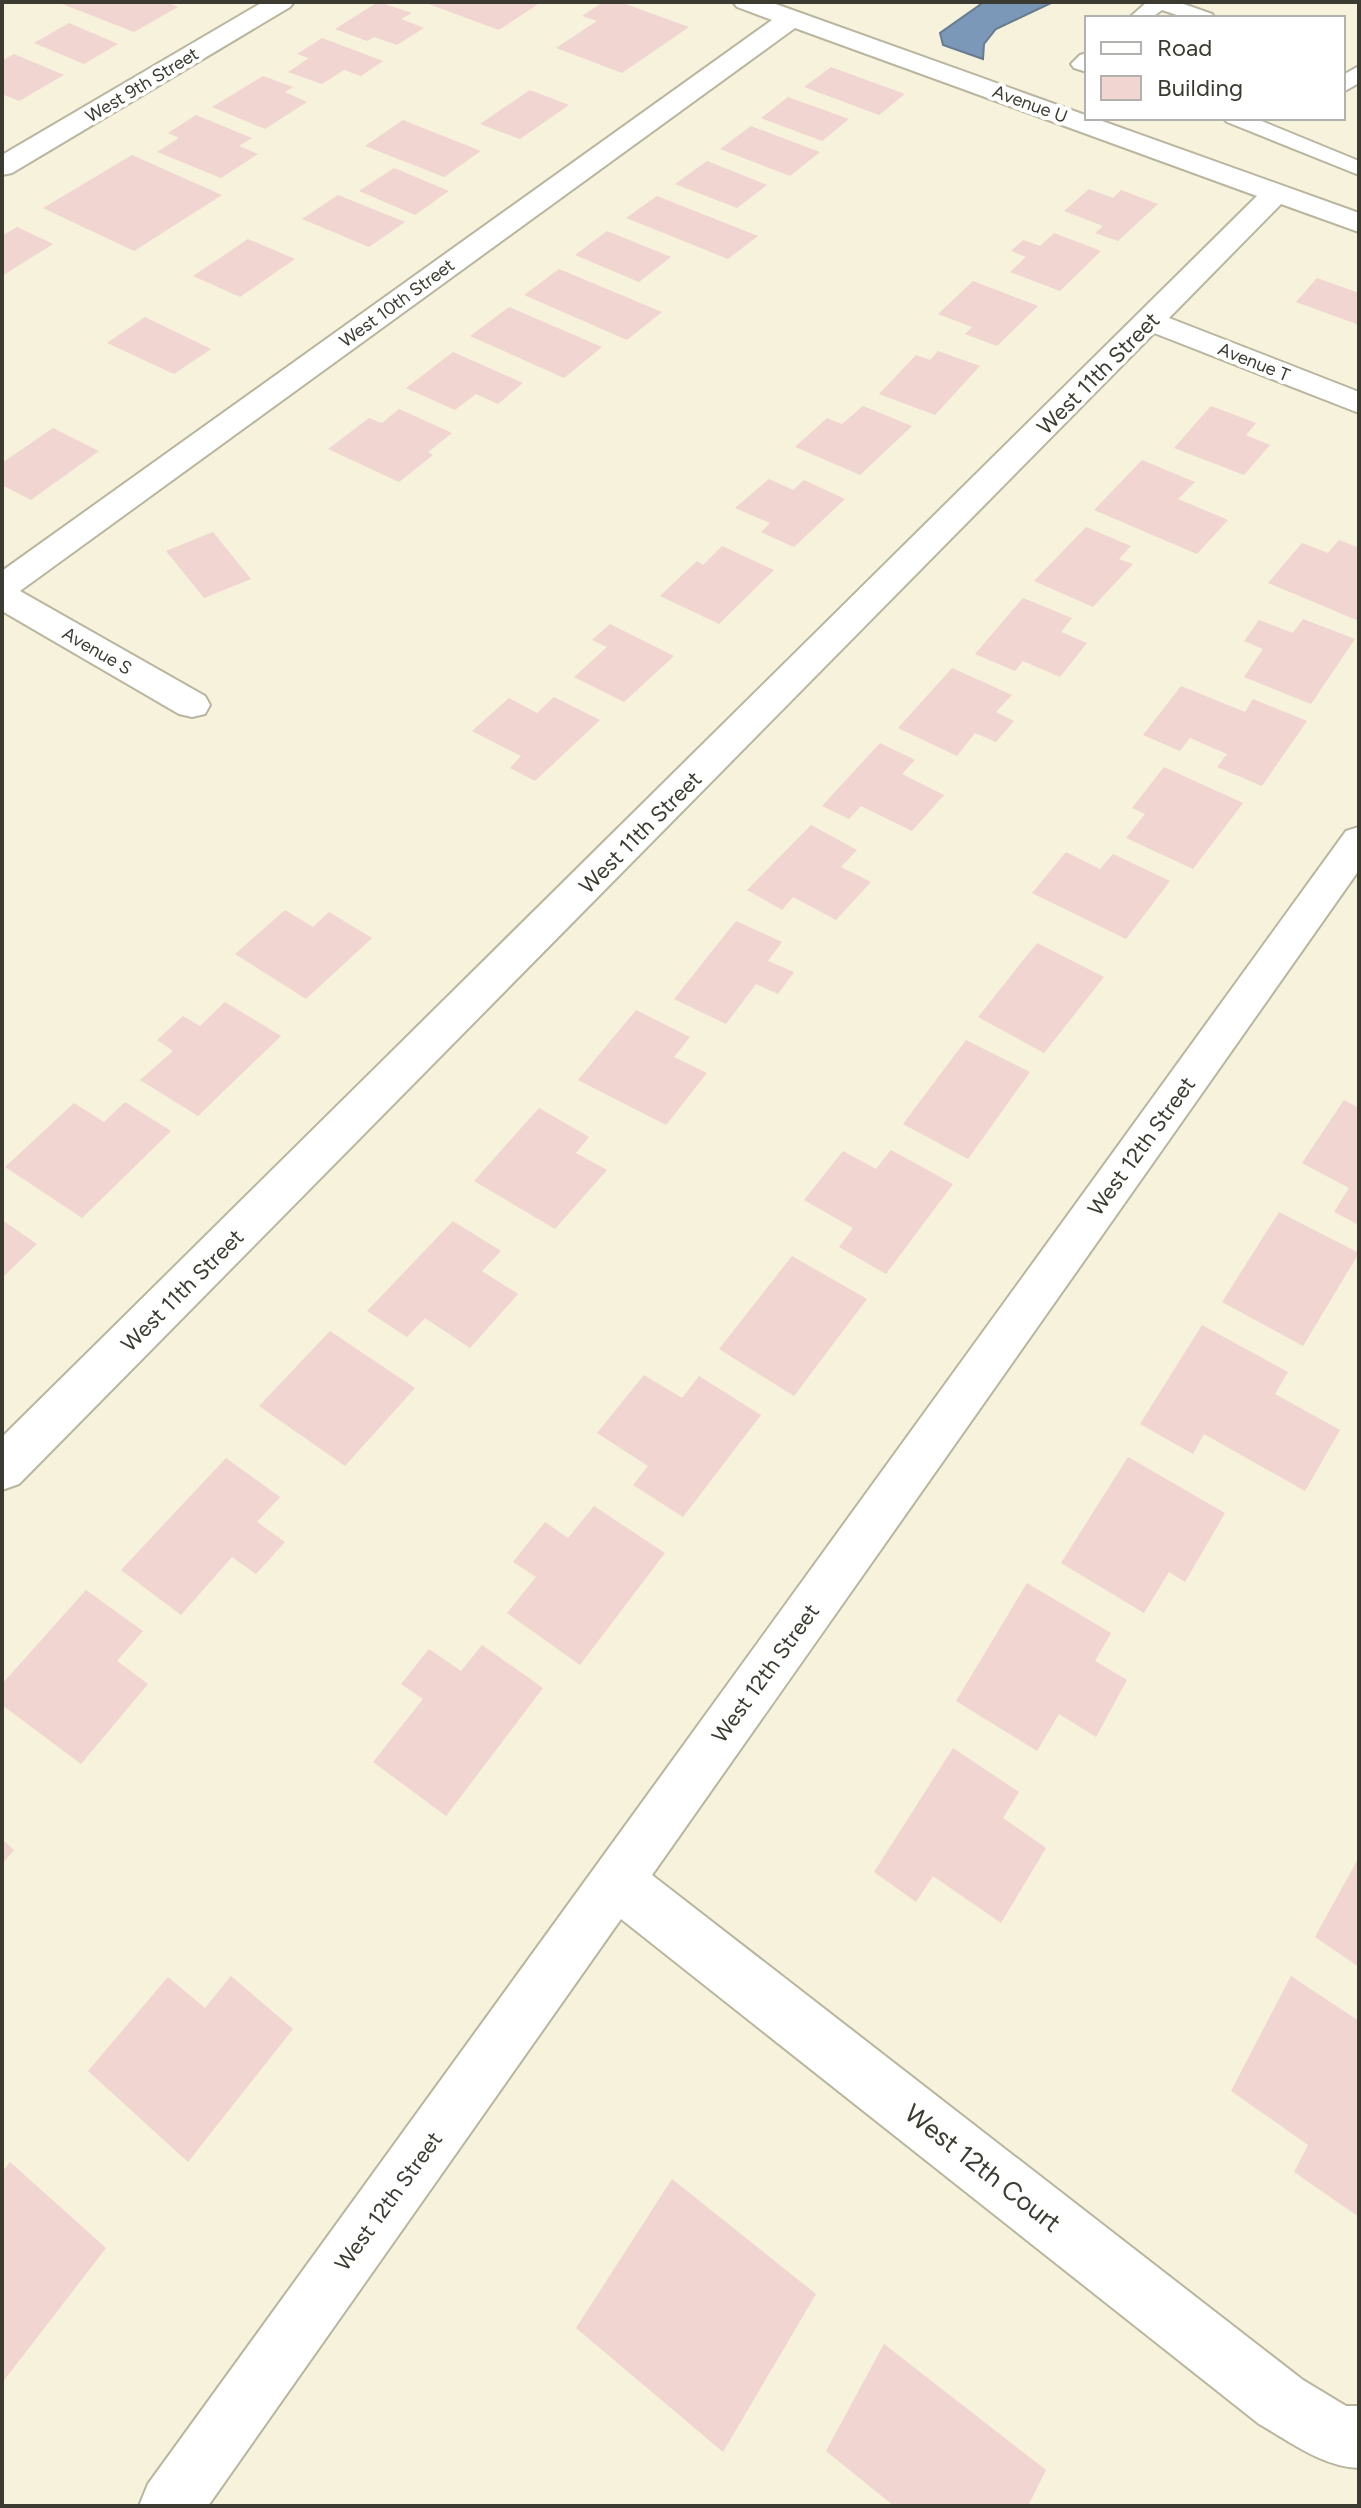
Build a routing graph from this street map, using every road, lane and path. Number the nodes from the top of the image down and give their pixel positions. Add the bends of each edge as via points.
1 (281, 2) edge
2 (746, 2) edge
3 (1142, 16) edge
4 (1199, 16) edge
5 (792, 18) junction
6 (1240, 120) edge
7 (1306, 120) edge
8 (1287, 137) junction
9 (2, 167) edge
10 (1359, 169) edge
11 (1276, 193) junction
12 (1359, 223) edge
13 (1150, 321) junction
14 (1359, 403) edge
15 (2, 588) edge
16 (2, 596) edge
17 (192, 705) dead end
18 (1359, 841) edge
19 (2, 1469) edge
20 (616, 1881) junction
21 (1359, 2437) edge
22 (170, 2506) edge

1 - 9 street, West 9th Street
2 - 5 street, Avenue U
3 - 4 lane via 1159,2
5 - 11 street, Avenue U
5 - 15 street, West 10th Street
6 - 8 lane
7 - 8 lane
8 - 10 lane
11 - 12 street, Avenue U
11 - 13 street, West 11th Street
13 - 14 street, Avenue T
13 - 19 street, West 11th Street
16 - 17 street, Avenue S
18 - 20 street, West 12th Street
20 - 21 street, West 12th Court via 1281,2402 1339,2436
20 - 22 street, West 12th Street

